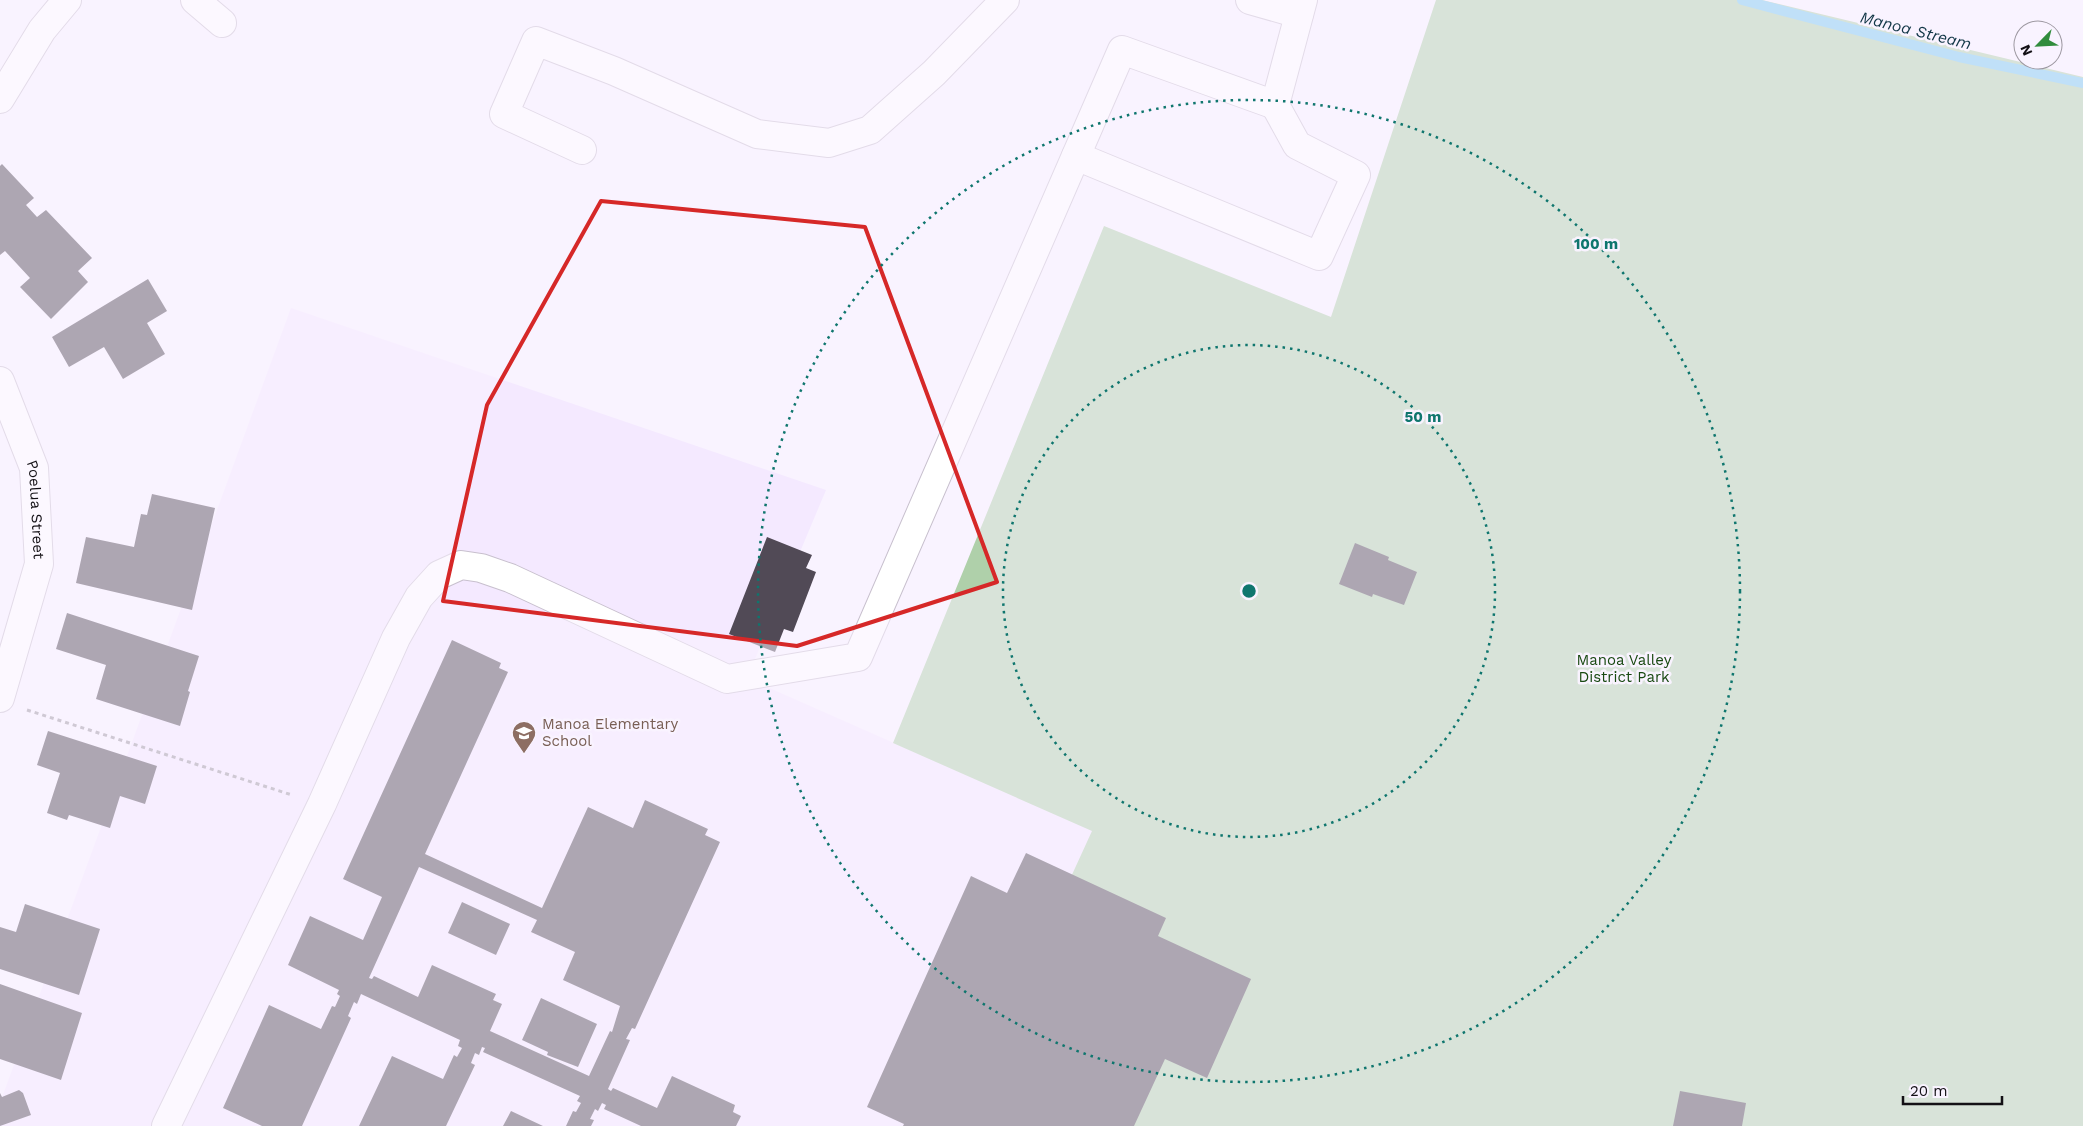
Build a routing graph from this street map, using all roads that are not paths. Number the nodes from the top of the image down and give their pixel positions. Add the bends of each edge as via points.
1 (67, 0) edge
2 (195, 0) edge
3 (1005, 0) edge
4 (1250, 0) edge
5 (1301, 7) edge
6 (222, 23) dead end
7 (0, 99) edge
8 (1275, 105) junction
9 (582, 150) dead end
10 (1076, 156) junction
11 (0, 381) edge
12 (9, 703) edge
13 (166, 1126) edge

1 - 7 street via 42,30
2 - 6 street
3 - 9 street via 934,73 870,130 829,143 757,134 614,71 536,41 504,114
4 - 5 street
5 - 8 street
8 - 10 street via 1122,50
8 - 10 street via 1297,145 1356,175 1319,256
10 - 13 street via 858,657 727,679 510,578 460,565 439,575 419,597 396,638 322,804
11 - 12 street, Poelua Street via 34,468 39,564

